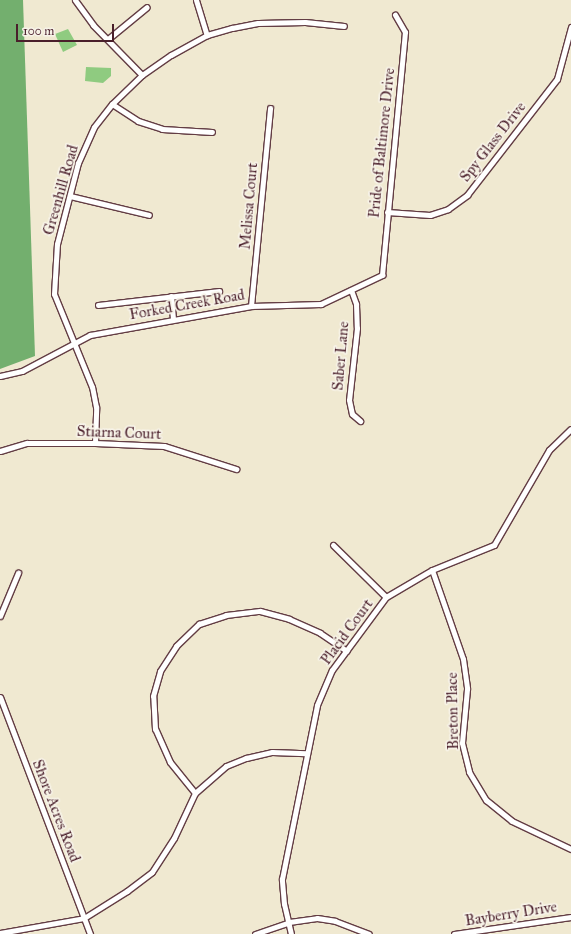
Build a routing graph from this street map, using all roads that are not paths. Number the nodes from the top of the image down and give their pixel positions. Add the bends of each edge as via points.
1 (75, 0) edge
2 (196, 0) edge
3 (147, 7) dead end
4 (395, 15) dead end
5 (344, 26) dead end
6 (571, 27) edge
7 (207, 35) junction
8 (108, 39) junction
9 (142, 75) junction
10 (112, 104) junction
11 (270, 108) dead end
12 (212, 132) dead end
13 (70, 196) junction
14 (387, 212) junction
15 (149, 215) dead end
16 (382, 275) joint
17 (351, 290) junction
18 (219, 291) dead end
19 (171, 296) junction
20 (98, 305) dead end
21 (252, 306) junction
22 (173, 319) junction
23 (75, 343) junction
24 (0, 376) edge
25 (360, 421) dead end
26 (571, 430) edge
27 (95, 443) junction
28 (0, 451) edge
29 (236, 469) dead end
30 (333, 545) dead end
31 (432, 570) junction
32 (18, 573) dead end
33 (386, 597) junction
34 (0, 616) edge
35 (347, 651) junction
36 (0, 697) edge
37 (306, 753) junction
38 (194, 792) junction
39 (571, 849) edge
40 (571, 917) edge
41 (84, 918) junction
42 (289, 922) junction
43 (0, 932) edge
44 (487, 932) edge
45 (90, 934) edge
46 (255, 934) edge
47 (291, 934) edge
48 (369, 934) edge
49 (454, 934) edge

1 - 8 street via 93,25
2 - 7 street
3 - 8 street
4 - 14 street, Pride of Baltimore Drive via 405,32
5 - 7 street, Greenhill Road via 274,22 232,28
6 - 14 street, Spy Glass Drive via 557,79 467,195 448,209 430,215
7 - 9 street, Greenhill Road
8 - 9 street
9 - 10 street, Greenhill Road
10 - 12 street via 138,121 162,129
10 - 13 street, Greenhill Road via 94,127 78,163
11 - 21 street, Melissa Court
13 - 15 street
13 - 23 street, Greenhill Road via 57,244 54,294
14 - 16 street, Pride of Baltimore Drive
16 - 17 street, Forked Creek Road
17 - 21 street, Forked Creek Road via 321,304
17 - 25 street, Saber Lane via 356,304 357,328 349,400 352,414
18 - 19 street
19 - 20 street
19 - 22 street
21 - 22 street, Forked Creek Road
22 - 23 street, Forked Creek Road via 90,335
23 - 24 street, Forked Creek Road via 22,371
23 - 27 street, Greenhill Road via 92,387 96,407
26 - 31 street, Placid Court via 549,450 494,545
27 - 28 street, Stiarna Court via 27,443
27 - 29 street, Stiarna Court via 164,446
30 - 33 street
31 - 33 street, Placid Court
31 - 39 street, Breton Place via 464,659 467,689 462,743 469,772 486,800 512,821
32 - 34 street
33 - 35 street, Placid Court
35 - 37 street, Placid Court via 332,670 317,705
35 - 38 street via 320,633 289,619 260,611 226,615 199,624 176,646 160,671 153,696 155,729 170,762
36 - 41 street, Shore Acres Road
37 - 38 street via 272,752 246,758 226,766
37 - 42 street, Placid Court via 282,879 284,904
38 - 41 street via 174,838 152,872
40 - 44 street, Bayberry Drive
41 - 43 street
41 - 45 street, Shore Acres Road
42 - 46 street
42 - 47 street, Placid Court
42 - 48 street via 327,919
44 - 49 street, Bayberry Drive

